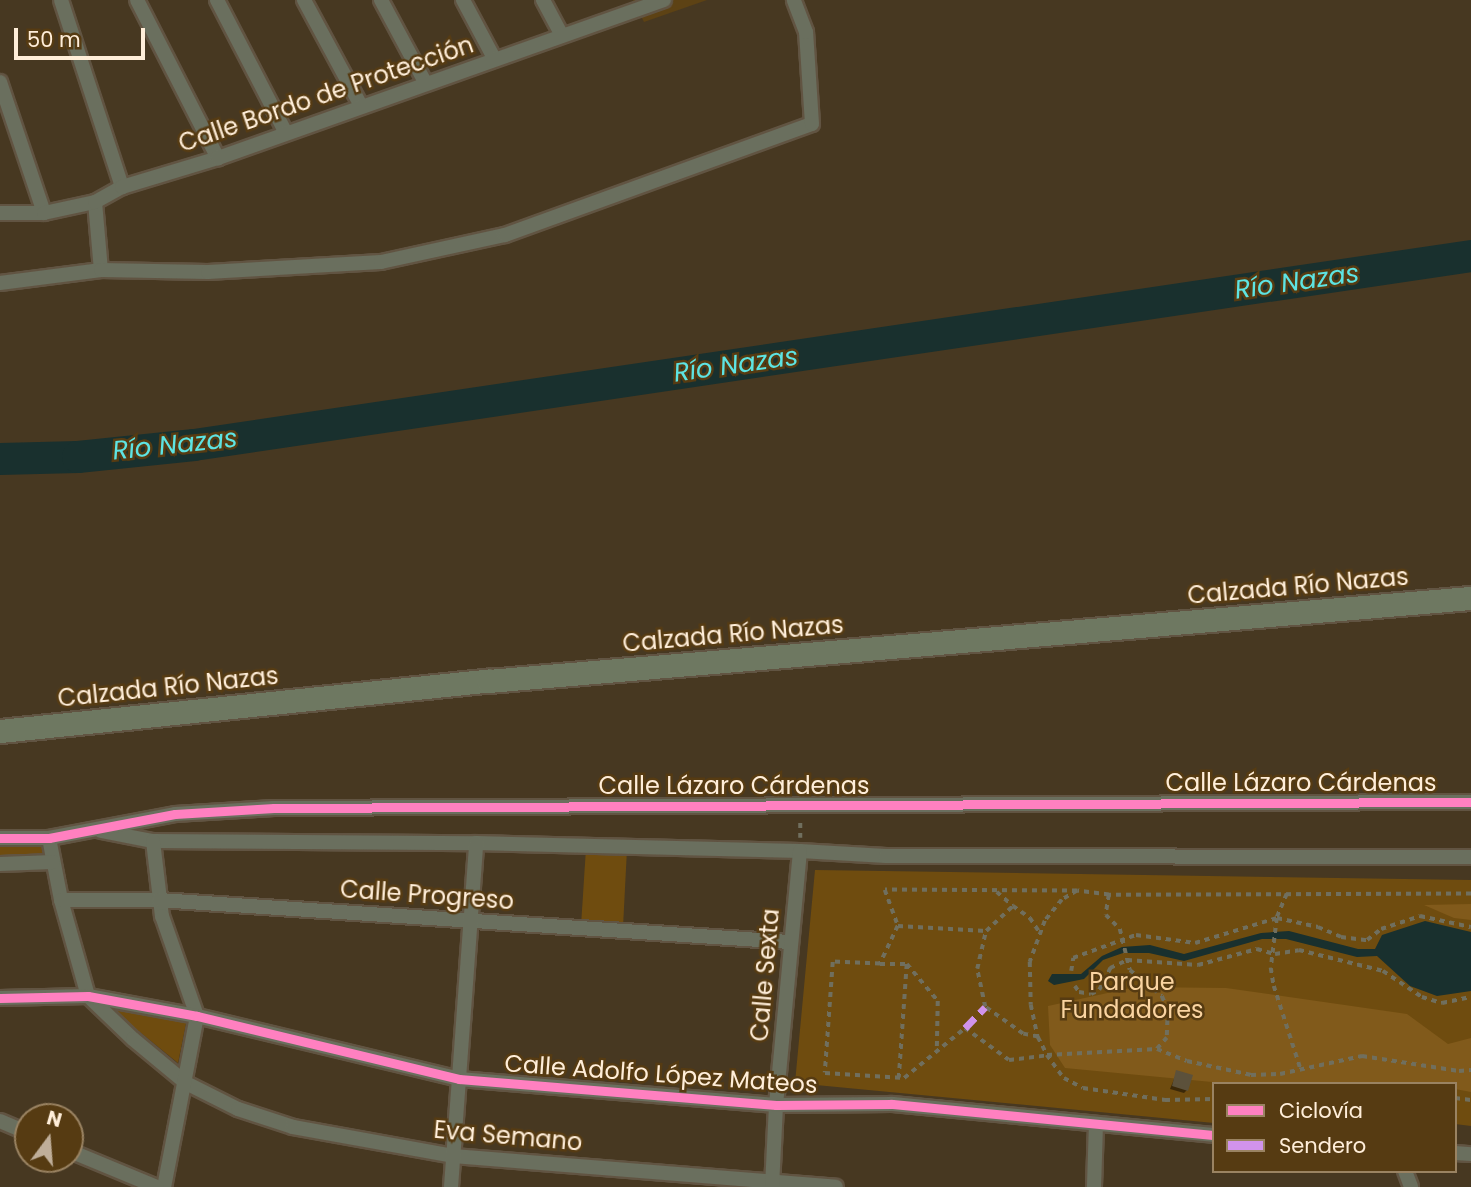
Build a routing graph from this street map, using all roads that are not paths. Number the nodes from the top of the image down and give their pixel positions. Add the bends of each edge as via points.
1 (61, 0) edge
2 (137, 0) edge
3 (218, 0) edge
4 (304, 0) edge
5 (381, 0) edge
6 (463, 0) edge
7 (543, 0) edge
8 (664, 0) edge
9 (794, 0) edge
10 (617, 7) edge
11 (562, 35) junction
12 (494, 58) junction
13 (0, 82) edge
14 (425, 82) junction
15 (361, 106) junction
16 (286, 133) junction
17 (218, 158) junction
18 (122, 187) junction
19 (95, 202) junction
20 (0, 213) edge
21 (44, 213) junction
22 (102, 270) junction
23 (0, 283) edge
24 (1471, 598) edge
25 (0, 731) edge
26 (1471, 802) edge
27 (96, 830) junction
28 (0, 838) edge
29 (49, 838) junction
30 (153, 841) junction
31 (476, 843) junction
32 (800, 851) junction
33 (1471, 857) edge
34 (53, 862) junction
35 (0, 864) edge
36 (61, 900) junction
37 (159, 900) junction
38 (471, 920) junction
39 (790, 942) junction
40 (88, 996) junction
41 (0, 998) edge
42 (197, 1016) junction
43 (459, 1079) junction
44 (186, 1083) junction
45 (776, 1105) junction
46 (1096, 1125) junction
47 (1212, 1135) edge
48 (454, 1156) junction
49 (84, 1157) edge
50 (772, 1184) edge
51 (157, 1187) edge
52 (164, 1187) edge
53 (451, 1187) edge
54 (836, 1187) edge
55 (1094, 1187) edge

1 - 18 street
2 - 17 street
3 - 16 street
4 - 15 street
5 - 14 street
6 - 12 street
7 - 11 street
8 - 10 street, Calle Bordo de Protección
9 - 22 street via 806,32 811,124 505,235 381,262 208,272
10 - 11 street, Calle Bordo de Protección
11 - 12 street, Calle Bordo de Protección
12 - 14 street, Calle Bordo de Protección
13 - 21 street
14 - 15 street, Calle Bordo de Protección
15 - 16 street, Calle Bordo de Protección
16 - 17 street, Calle Bordo de Protección
17 - 18 street, Calle Bordo de Protección
18 - 19 street, Calle Bordo de Protección
19 - 21 street, Calle Bordo de Protección
19 - 22 street
20 - 21 street, Calle Bordo de Protección
22 - 23 street
24 - 25 main road, Calzada Río Nazas via 488,681
26 - 27 street, Calle Lázaro Cárdenas via 274,808 175,814
27 - 29 street, Calle Lázaro Cárdenas
27 - 30 street
28 - 29 street, Calle Lázaro Cárdenas
29 - 34 street
30 - 31 street
30 - 37 street
31 - 32 street
31 - 38 street
32 - 33 street via 886,856
32 - 39 street, Calle Sexta
34 - 35 street
34 - 36 street
36 - 37 street, Calle Progreso
36 - 40 street
37 - 38 street, Calle Progreso
37 - 42 street via 168,941
38 - 39 street, Calle Progreso
38 - 43 street
39 - 45 street, Calle Sexta
40 - 41 street, Calle Adolfo López Mateos
40 - 42 street, Calle Adolfo López Mateos
40 - 44 street, Eva Semano
42 - 43 street, Calle Adolfo López Mateos
42 - 44 street
43 - 45 street, Calle Adolfo López Mateos
43 - 48 street
44 - 48 street, Eva Semano via 238,1109 293,1127
44 - 52 street
45 - 46 street, Calle Adolfo López Mateos via 892,1104
45 - 50 street, Calle Sexta
46 - 47 street, Calle Adolfo López Mateos
46 - 55 street
48 - 50 street, Eva Semano
48 - 53 street
49 - 51 street
50 - 54 street, Eva Semano

